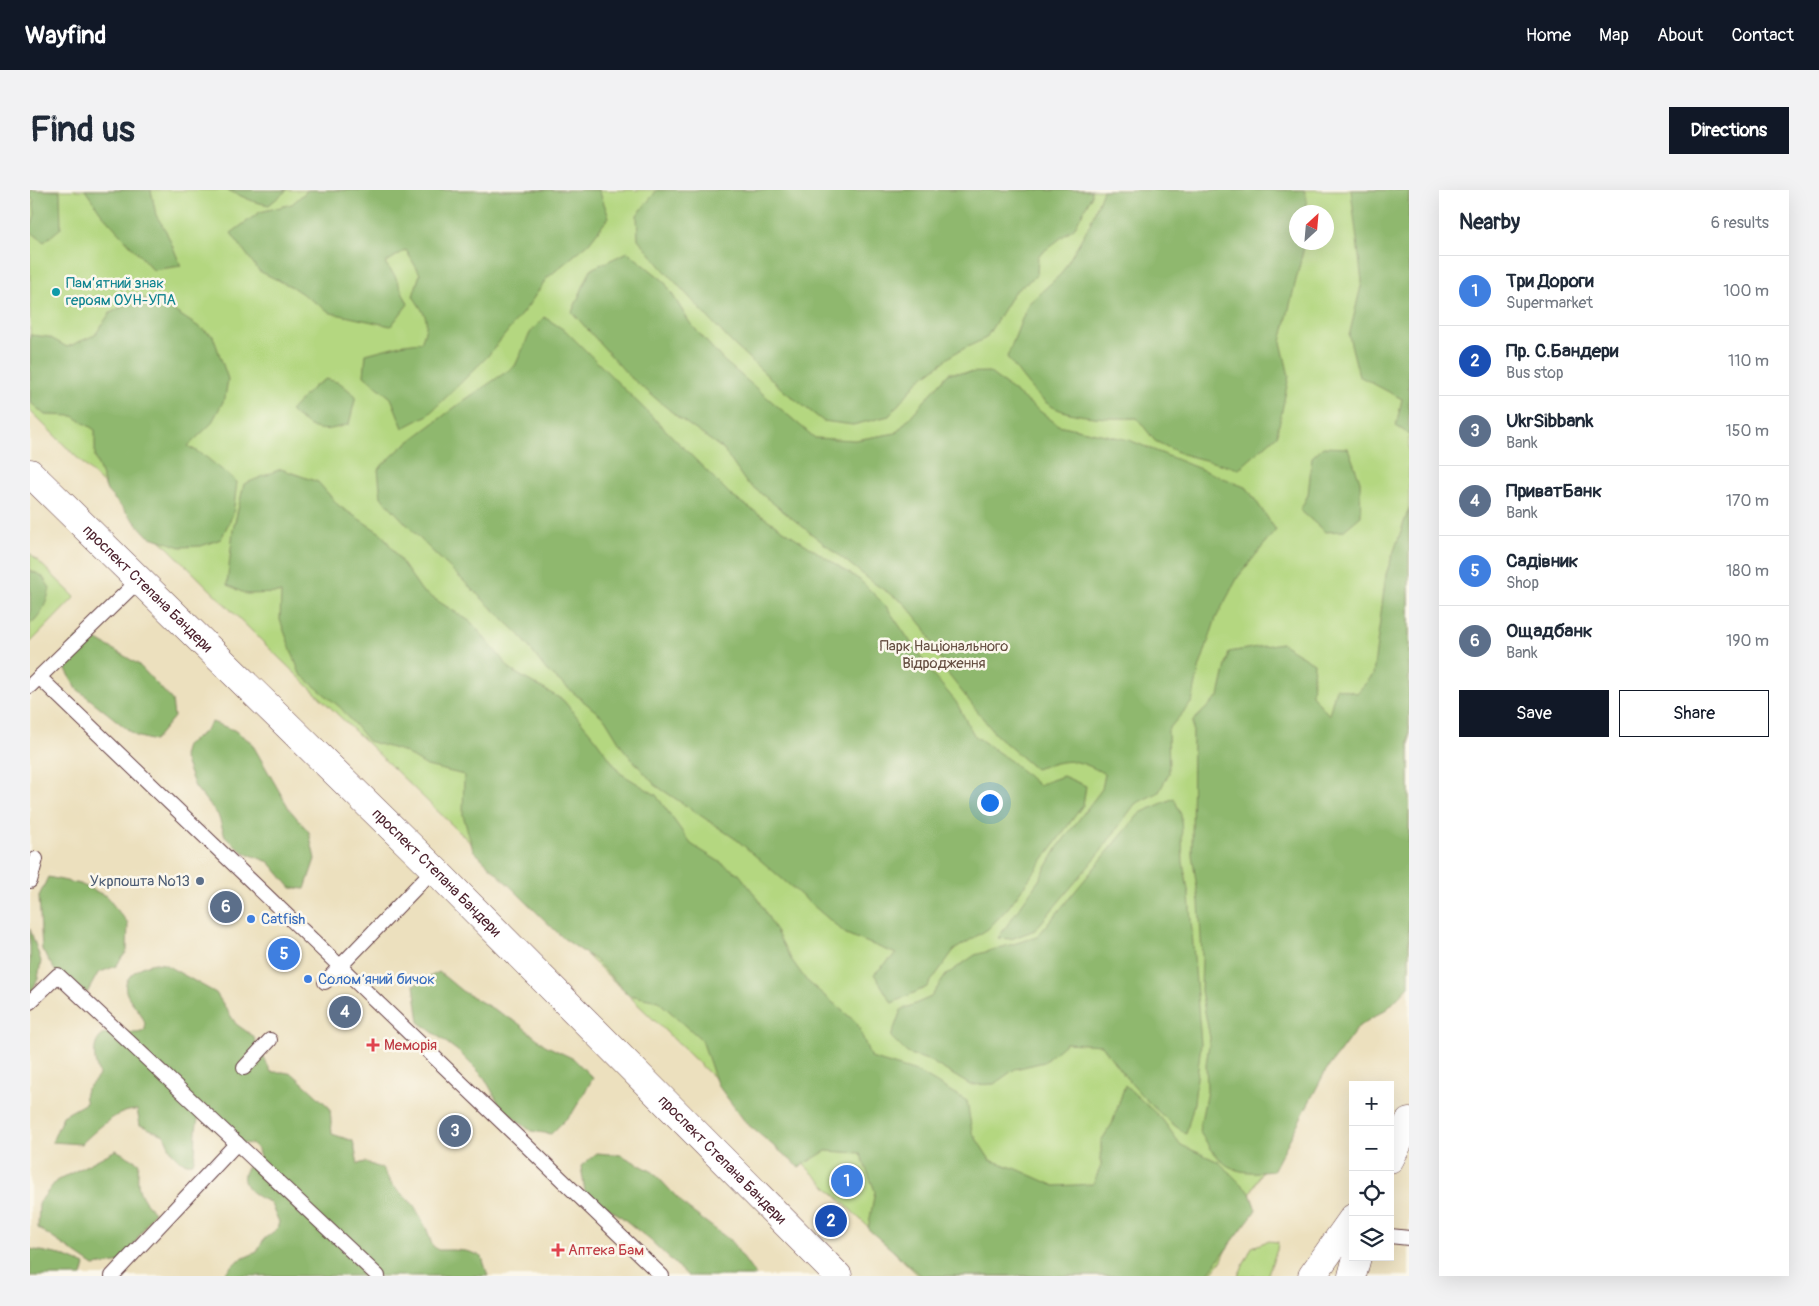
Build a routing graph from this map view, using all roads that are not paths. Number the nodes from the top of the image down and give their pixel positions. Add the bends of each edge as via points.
1 (30, 473) edge
2 (139, 580) junction
3 (35, 682) edge
4 (36, 859) dead end
5 (434, 869) junction
6 (30, 881) edge
7 (340, 966) junction
8 (325, 982) dead end
9 (30, 1002) edge
10 (270, 1040) dead end
11 (244, 1068) dead end
12 (1409, 1122) edge
13 (236, 1143) junction
14 (1394, 1151) edge
15 (1349, 1224) edge
16 (1394, 1236) edge
17 (1409, 1238) edge
18 (1356, 1261) edge
19 (112, 1276) edge
20 (378, 1276) edge
21 (662, 1276) edge
22 (838, 1276) edge
23 (1312, 1276) edge
24 (1352, 1276) edge

1 - 2 main road, проспект Степана Бандери
2 - 3 lane
2 - 5 main road, проспект Степана Бандери
3 - 7 lane
4 - 6 lane
5 - 7 lane
5 - 22 main road, проспект Степана Бандери
7 - 8 lane
7 - 21 lane
9 - 13 lane via 58,975
10 - 11 lane
12 - 14 main road
13 - 19 lane
13 - 20 lane
15 - 23 main road
16 - 17 lane
18 - 24 main road

